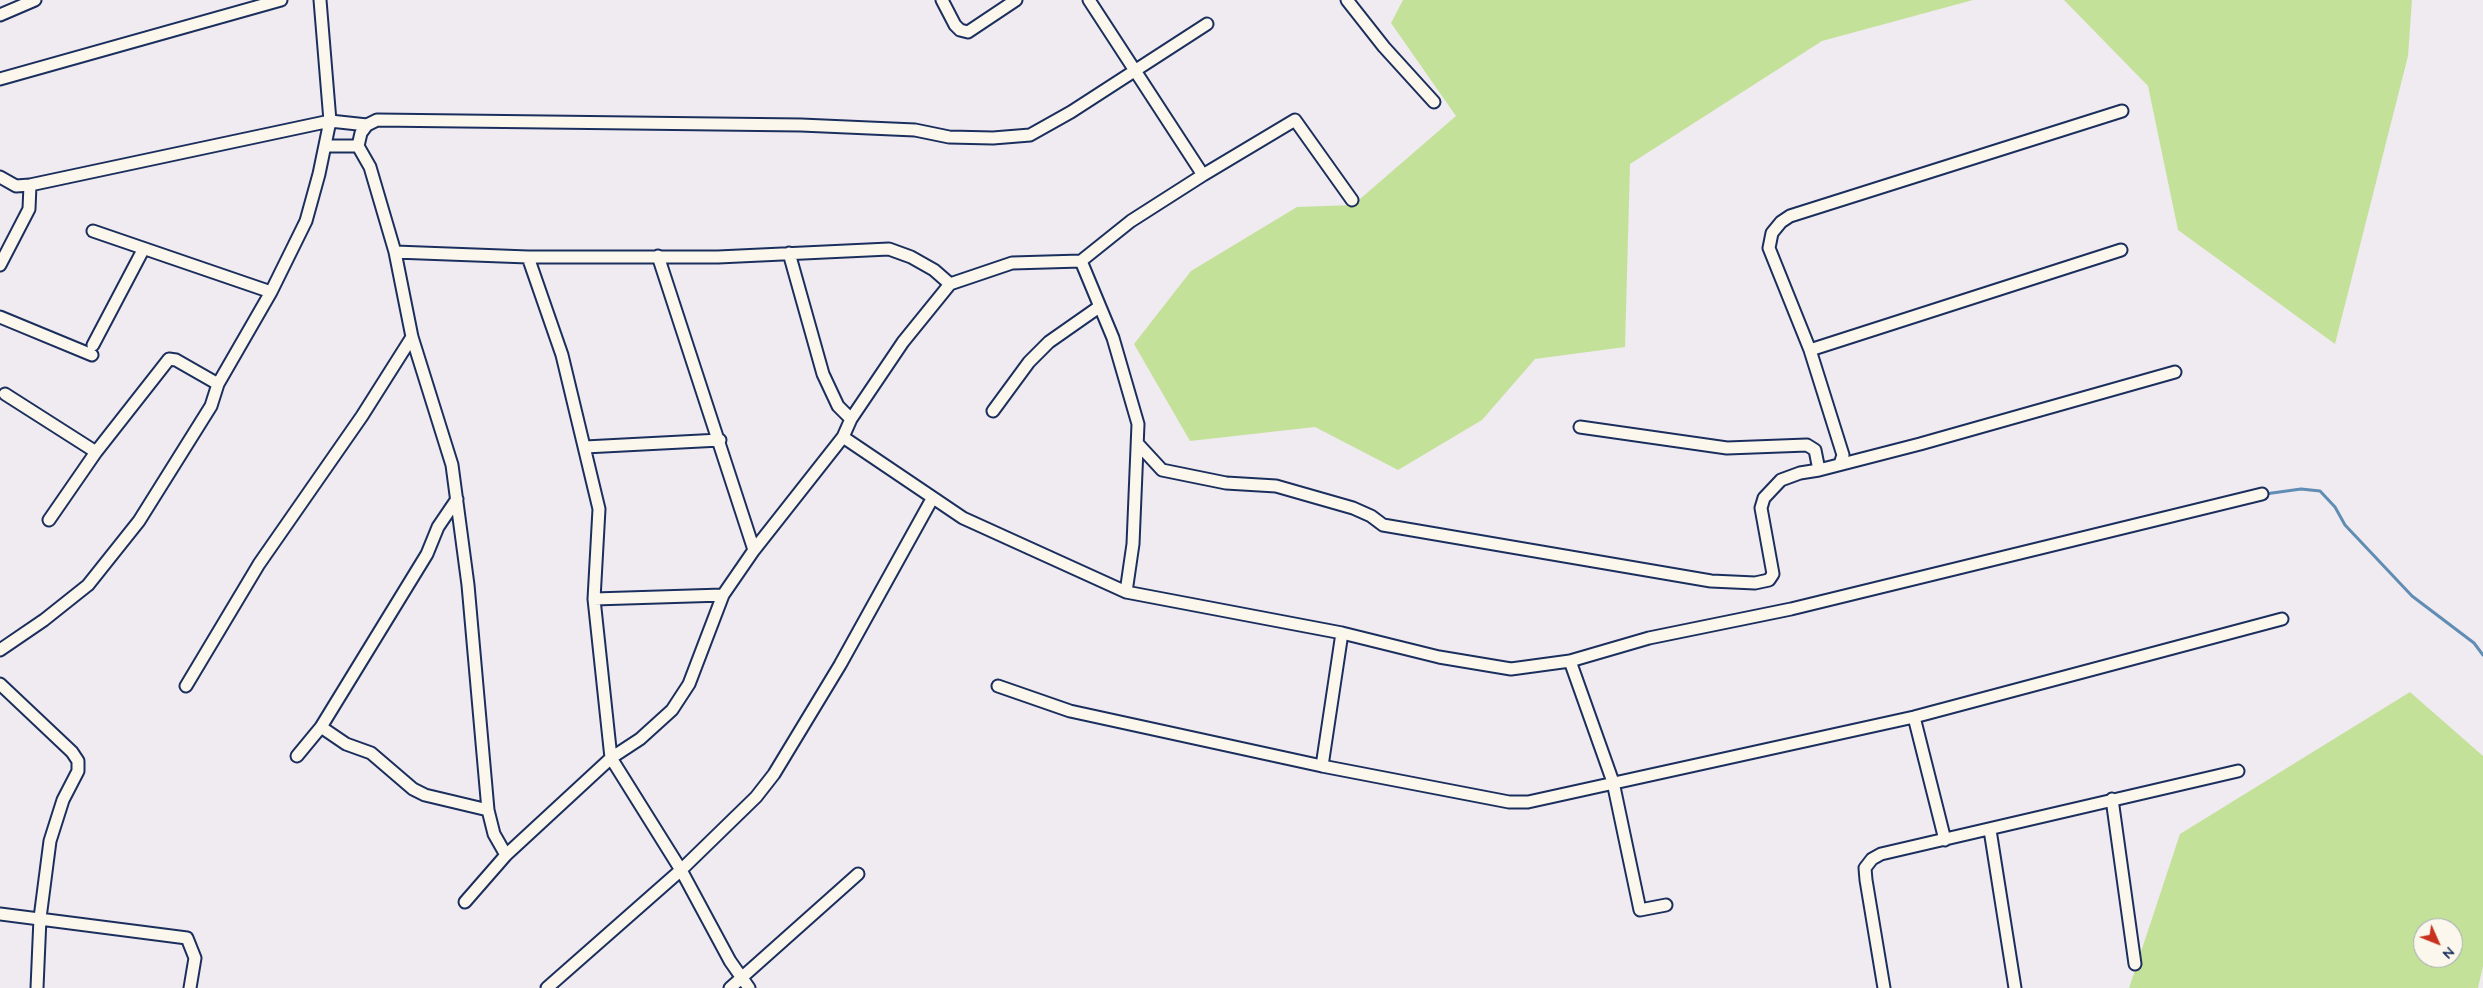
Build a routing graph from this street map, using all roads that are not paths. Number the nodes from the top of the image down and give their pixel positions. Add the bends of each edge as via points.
1 (35, 0) edge
2 (281, 0) edge
3 (320, 0) edge
4 (942, 0) edge
5 (1016, 0) edge
6 (1089, 0) edge
7 (1347, 0) edge
8 (0, 15) edge
9 (1207, 24) dead end
10 (1134, 70) junction
11 (0, 79) edge
12 (1434, 102) dead end
13 (2122, 111) dead end
14 (330, 121) junction
15 (367, 124) junction
16 (325, 146) junction
17 (358, 146) junction
18 (1203, 175) junction
19 (0, 177) edge
20 (30, 185) junction
21 (1352, 200) dead end
22 (93, 231) dead end
23 (142, 250) junction
24 (2121, 250) dead end
25 (395, 252) junction
26 (790, 253) junction
27 (658, 256) junction
28 (528, 257) junction
29 (1081, 261) junction
30 (0, 265) edge
31 (950, 284) junction
32 (271, 292) junction
33 (1099, 306) junction
34 (0, 318) edge
35 (412, 337) junction
36 (1810, 350) junction
37 (2175, 372) dead end
38 (218, 384) junction
39 (5, 394) dead end
40 (993, 411) dead end
41 (851, 420) junction
42 (1580, 428) dead end
43 (843, 437) junction
44 (720, 440) junction
45 (1138, 444) junction
46 (585, 447) junction
47 (96, 452) junction
48 (1840, 464) junction
49 (1818, 470) junction
50 (2262, 494) dead end
51 (932, 498) junction
52 (457, 499) junction
53 (49, 520) dead end
54 (754, 550) junction
55 (1126, 592) junction
56 (724, 595) junction
57 (594, 599) junction
58 (2282, 619) dead end
59 (1342, 633) junction
60 (0, 650) edge
61 (1570, 661) junction
62 (0, 684) edge
63 (186, 686) dead end
64 (998, 686) dead end
65 (1914, 717) junction
66 (321, 727) junction
67 (297, 756) dead end
68 (611, 758) junction
69 (1322, 766) junction
70 (2238, 771) dead end
71 (1613, 782) junction
72 (2112, 799) junction
73 (488, 810) junction
74 (1990, 830) junction
75 (1945, 840) junction
76 (506, 855) junction
77 (681, 870) junction
78 (858, 874) dead end
79 (465, 902) dead end
80 (1666, 905) dead end
81 (0, 914) edge
82 (40, 918) junction
83 (2135, 964) dead end
84 (741, 977) junction
85 (37, 988) edge
86 (190, 988) edge
87 (547, 988) edge
88 (730, 988) edge
89 (749, 988) edge
90 (1884, 988) edge
91 (2015, 988) edge

1 - 8 street
2 - 11 street
3 - 14 street
4 - 5 street via 955,25 968,32
6 - 10 street
7 - 12 street
9 - 10 street
10 - 15 street via 1030,135 993,138 949,137 915,130 801,125 377,120
10 - 18 street
13 - 36 street via 1790,216 1781,222 1772,233 1769,248
14 - 15 street
14 - 16 street
14 - 20 street
15 - 17 street
16 - 17 street
16 - 32 street via 306,221
17 - 25 street via 370,166
18 - 21 street via 1295,120
18 - 29 street via 1131,221
19 - 20 street via 16,186
20 - 30 street via 29,209
22 - 23 street
23 - 32 street
23 - 34 street via 93,350
24 - 36 street
25 - 28 street
25 - 35 street
26 - 27 street
26 - 31 street via 889,249 934,270
26 - 41 street via 823,374 838,406
27 - 28 street
27 - 44 street
28 - 46 street via 562,354
29 - 31 street via 1012,263
29 - 33 street
31 - 41 street via 903,342
32 - 38 street
33 - 40 street via 1049,342
33 - 45 street via 1128,383 1138,424
35 - 52 street via 452,465
35 - 63 street via 362,416 259,564
36 - 48 street via 1843,455
37 - 48 street
38 - 47 street via 169,359
38 - 60 street via 211,406 138,521 88,585
39 - 47 street
41 - 43 street
42 - 49 street via 1727,448 1807,445 1816,450
43 - 51 street
43 - 54 street
44 - 46 street
44 - 54 street
45 - 49 street via 1162,470 1226,482 1276,486 1353,508 1383,525 1737,583 1769,580 1773,574 1761,508 1764,498 1781,480
45 - 55 street via 1133,544
46 - 57 street via 599,509
47 - 53 street
48 - 49 street
50 - 61 street via 1790,609 1649,638
51 - 55 street via 963,518
51 - 77 street via 840,664 774,774 756,797
52 - 66 street
52 - 73 street
54 - 56 street
55 - 59 street
56 - 57 street
56 - 68 street via 689,684 672,710 640,739
57 - 68 street
58 - 65 street
59 - 61 street via 1439,657 1511,669
59 - 69 street
61 - 71 street
62 - 82 street via 78,761 78,771 63,800 50,841
64 - 69 street via 1070,711
65 - 71 street
65 - 75 street
66 - 67 street
66 - 73 street via 346,744 371,753 413,789 425,795
68 - 76 street
68 - 77 street
69 - 71 street via 1509,802 1528,802
70 - 72 street
71 - 80 street via 1640,910
72 - 74 street
72 - 83 street
73 - 76 street via 494,834
74 - 75 street
74 - 91 street
75 - 90 street via 1881,854 1865,868
76 - 79 street
77 - 84 street
77 - 87 street
78 - 84 street
81 - 82 street
82 - 85 street
82 - 86 street via 187,938 195,958
84 - 88 street
84 - 89 street

